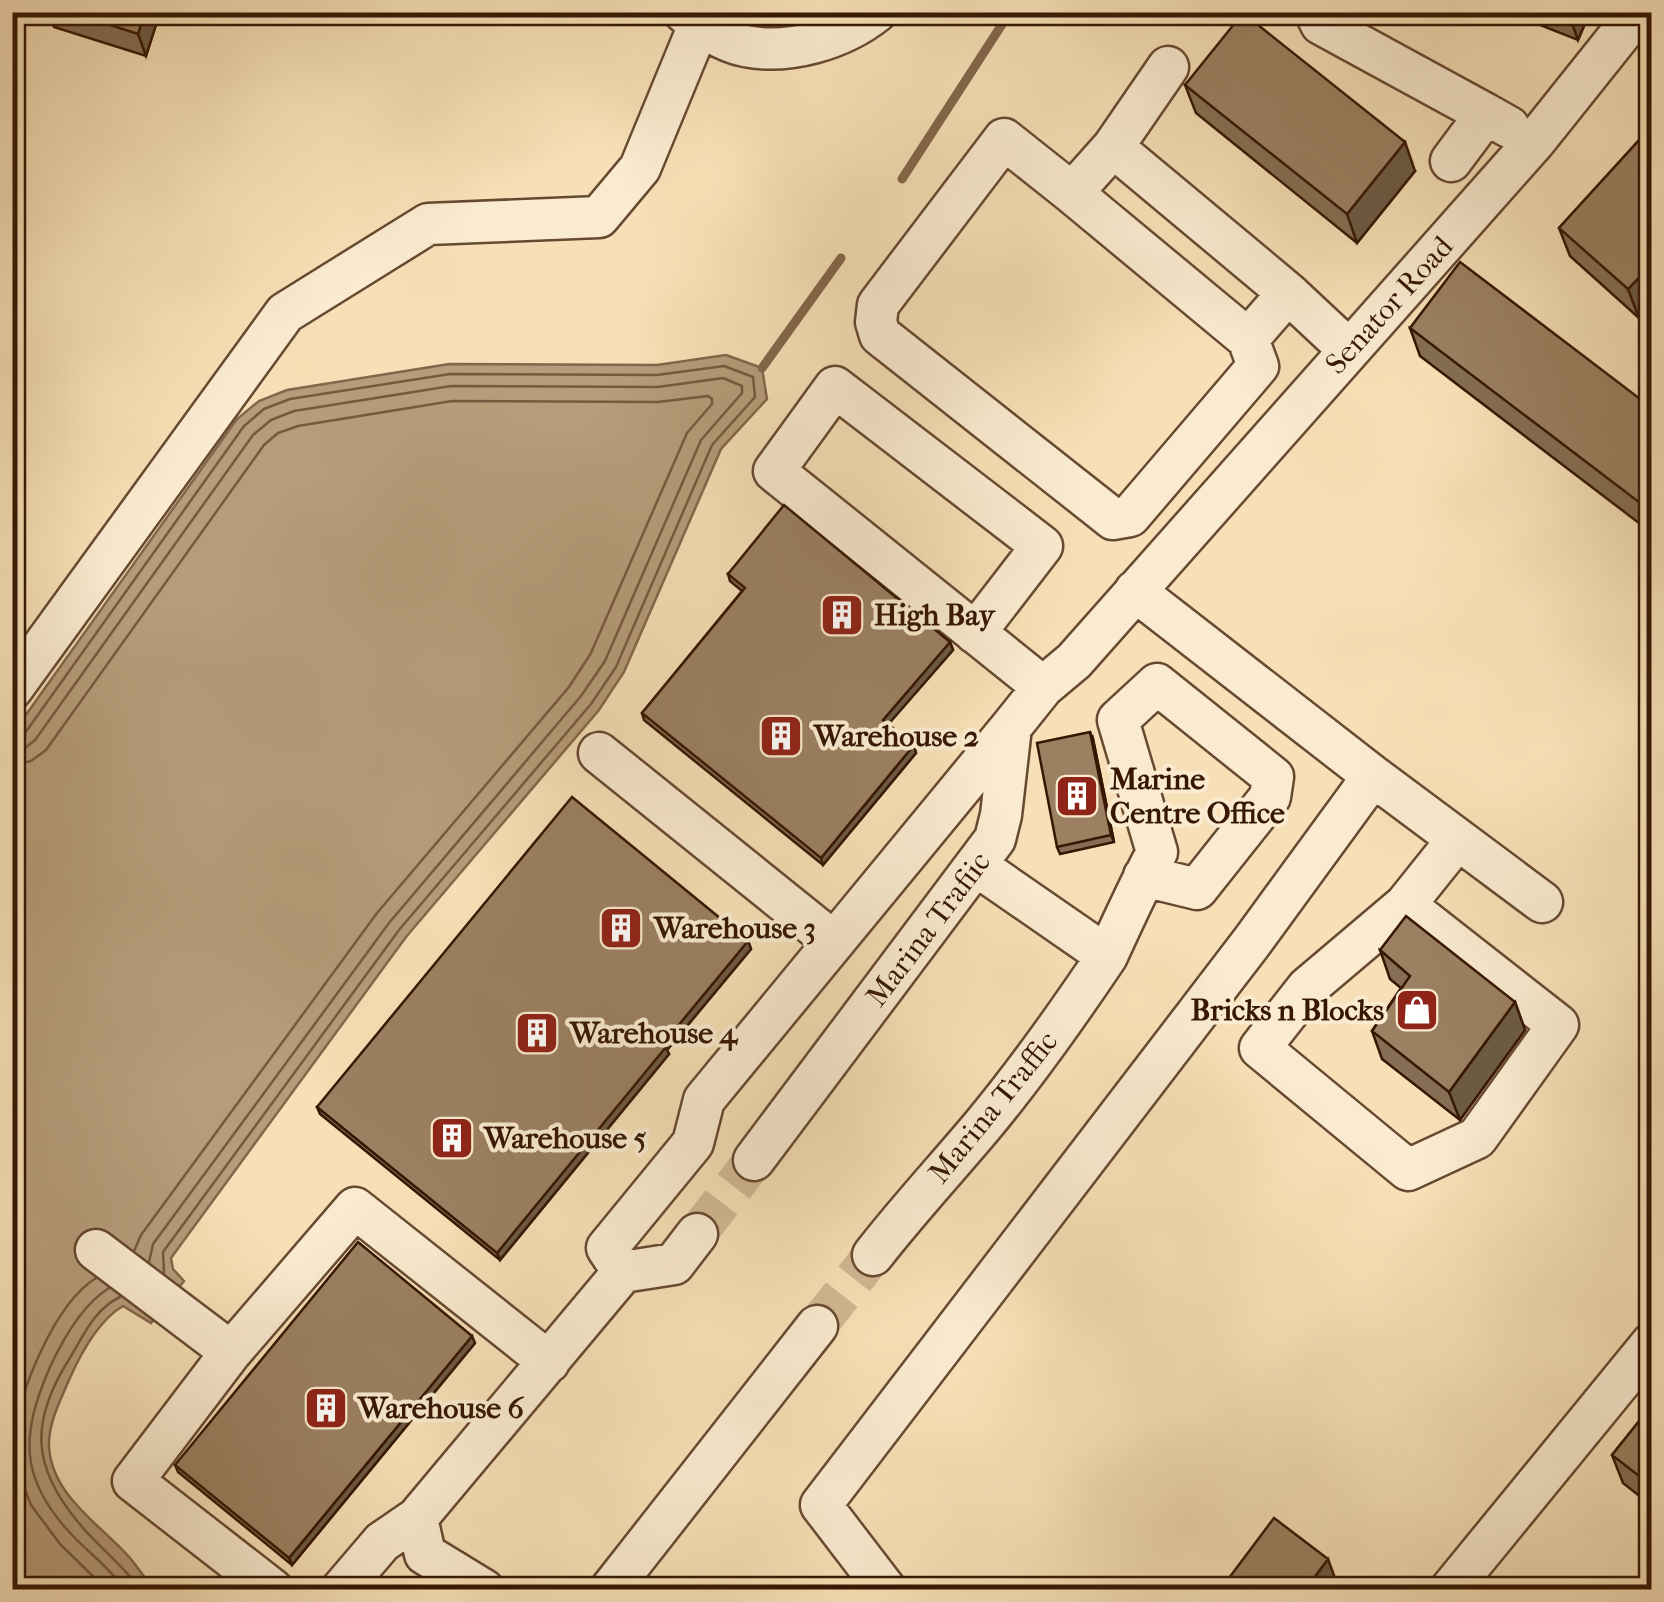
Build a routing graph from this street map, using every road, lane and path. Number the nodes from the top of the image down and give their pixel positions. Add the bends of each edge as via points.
1 (876, 12) edge
2 (1316, 12) edge
3 (1638, 12) edge
4 (691, 19) edge
5 (1168, 67) dead end
6 (1486, 114) junction
7 (1535, 141) junction
8 (1113, 148) junction
9 (1451, 161) dead end
10 (1072, 193) junction
11 (1288, 293) junction
12 (1248, 339) junction
13 (1349, 350) junction
14 (1134, 591) junction
15 (976, 633) junction
16 (1043, 687) junction
17 (12, 689) edge
18 (1010, 727) junction
19 (599, 753) dead end
20 (1373, 776) junction
21 (1457, 840) junction
22 (977, 866) junction
23 (1144, 876) junction
24 (1542, 902) dead end
25 (1405, 904) junction
26 (834, 942) junction
27 (1107, 956) junction
28 (754, 1160) tunnel mouth
29 (698, 1234) tunnel mouth
30 (96, 1250) dead end
31 (873, 1255) tunnel mouth
32 (623, 1272) junction
33 (817, 1326) tunnel mouth
34 (1652, 1342) edge
35 (231, 1352) junction
36 (549, 1362) junction
37 (421, 1536) junction
38 (273, 1590) edge
39 (341, 1590) edge
40 (484, 1590) edge
41 (610, 1590) edge
42 (886, 1590) edge
43 (1450, 1590) edge

1 - 4 street via 858,27 789,48 743,46
2 - 6 street via 1321,24
3 - 7 street, Senator Road
4 - 17 street via 640,168 599,217 428,224 285,313
5 - 8 street
6 - 7 street
6 - 9 street
7 - 13 street, Senator Road
8 - 10 street
8 - 11 street
10 - 12 street
10 - 12 street via 1004,138 878,304 880,335 1113,518 1130,516 1258,366
11 - 12 street
11 - 13 street
13 - 14 street, Senator Road
14 - 16 street
14 - 20 street
15 - 15 street via 774,471 836,387 1042,546
15 - 16 street
16 - 18 street
18 - 22 street, Marina Trafiic via 1001,815
18 - 26 street
19 - 26 street
20 - 21 street
20 - 42 street via 822,1504
21 - 24 street
21 - 25 street
22 - 27 street
22 - 28 street, Marina Trafiic
23 - 23 street via 1157,852 1118,720 1156,684 1273,777 1270,797 1197,889
23 - 27 street
25 - 25 street via 1307,988 1260,1048 1408,1170 1476,1138 1558,1025
26 - 32 street via 704,1100 693,1143 607,1248
27 - 31 street, Marina Traffic via 1042,1050
29 - 32 street via 674,1264
30 - 35 street
32 - 36 street
33 - 41 street
34 - 43 street
35 - 36 street via 355,1208
35 - 38 street via 134,1481
36 - 37 street
37 - 39 street via 382,1542
37 - 40 street

